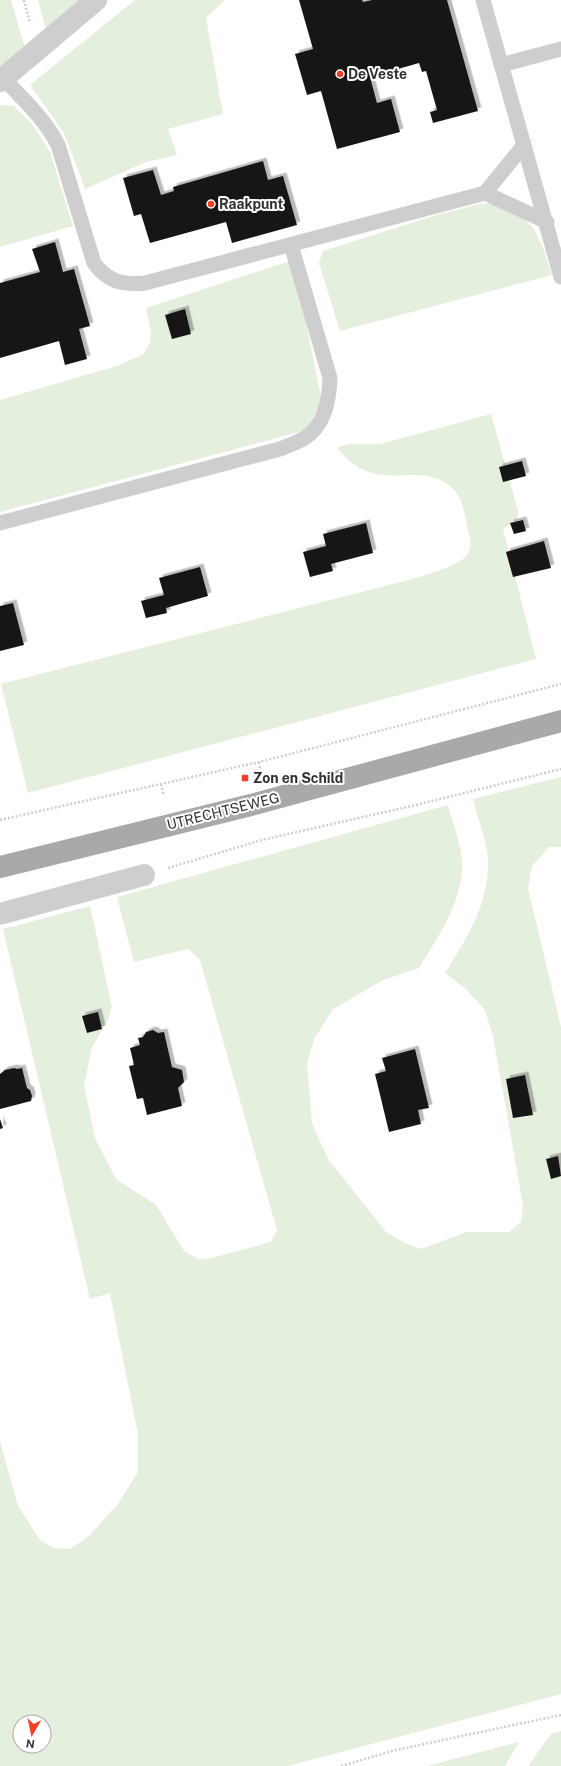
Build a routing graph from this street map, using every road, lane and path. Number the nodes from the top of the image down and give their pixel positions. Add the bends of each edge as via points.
1 (96, 0) edge
2 (483, 0) edge
3 (561, 49) edge
4 (501, 65) junction
5 (2, 79) edge
6 (524, 145) junction
7 (485, 193) junction
8 (547, 222) junction
9 (291, 245) junction
10 (561, 277) edge
11 (0, 523) edge
12 (561, 684) edge
13 (561, 721) edge
14 (259, 762) junction
15 (561, 769) edge
16 (260, 770) dead end
17 (161, 784) junction
18 (164, 796) dead end
19 (0, 820) edge
20 (0, 867) edge
21 (144, 875) joint
22 (0, 914) edge
23 (561, 1715) edge
24 (340, 1766) edge

1 - 5 street
2 - 4 lane
3 - 4 lane
4 - 6 lane
5 - 9 lane via 45,123 58,145 94,263 103,275 130,285 145,284
6 - 7 lane
6 - 8 lane
7 - 8 lane
7 - 9 lane
8 - 10 lane
9 - 11 lane via 330,378 329,400 321,422 304,439 280,449
12 - 14 path
13 - 20 main road, UTRECHTSEWEG via 251,805
14 - 16 path
14 - 17 path
15 - 21 path via 262,840
17 - 18 path
17 - 19 path
21 - 22 street
23 - 24 path via 396,1750

